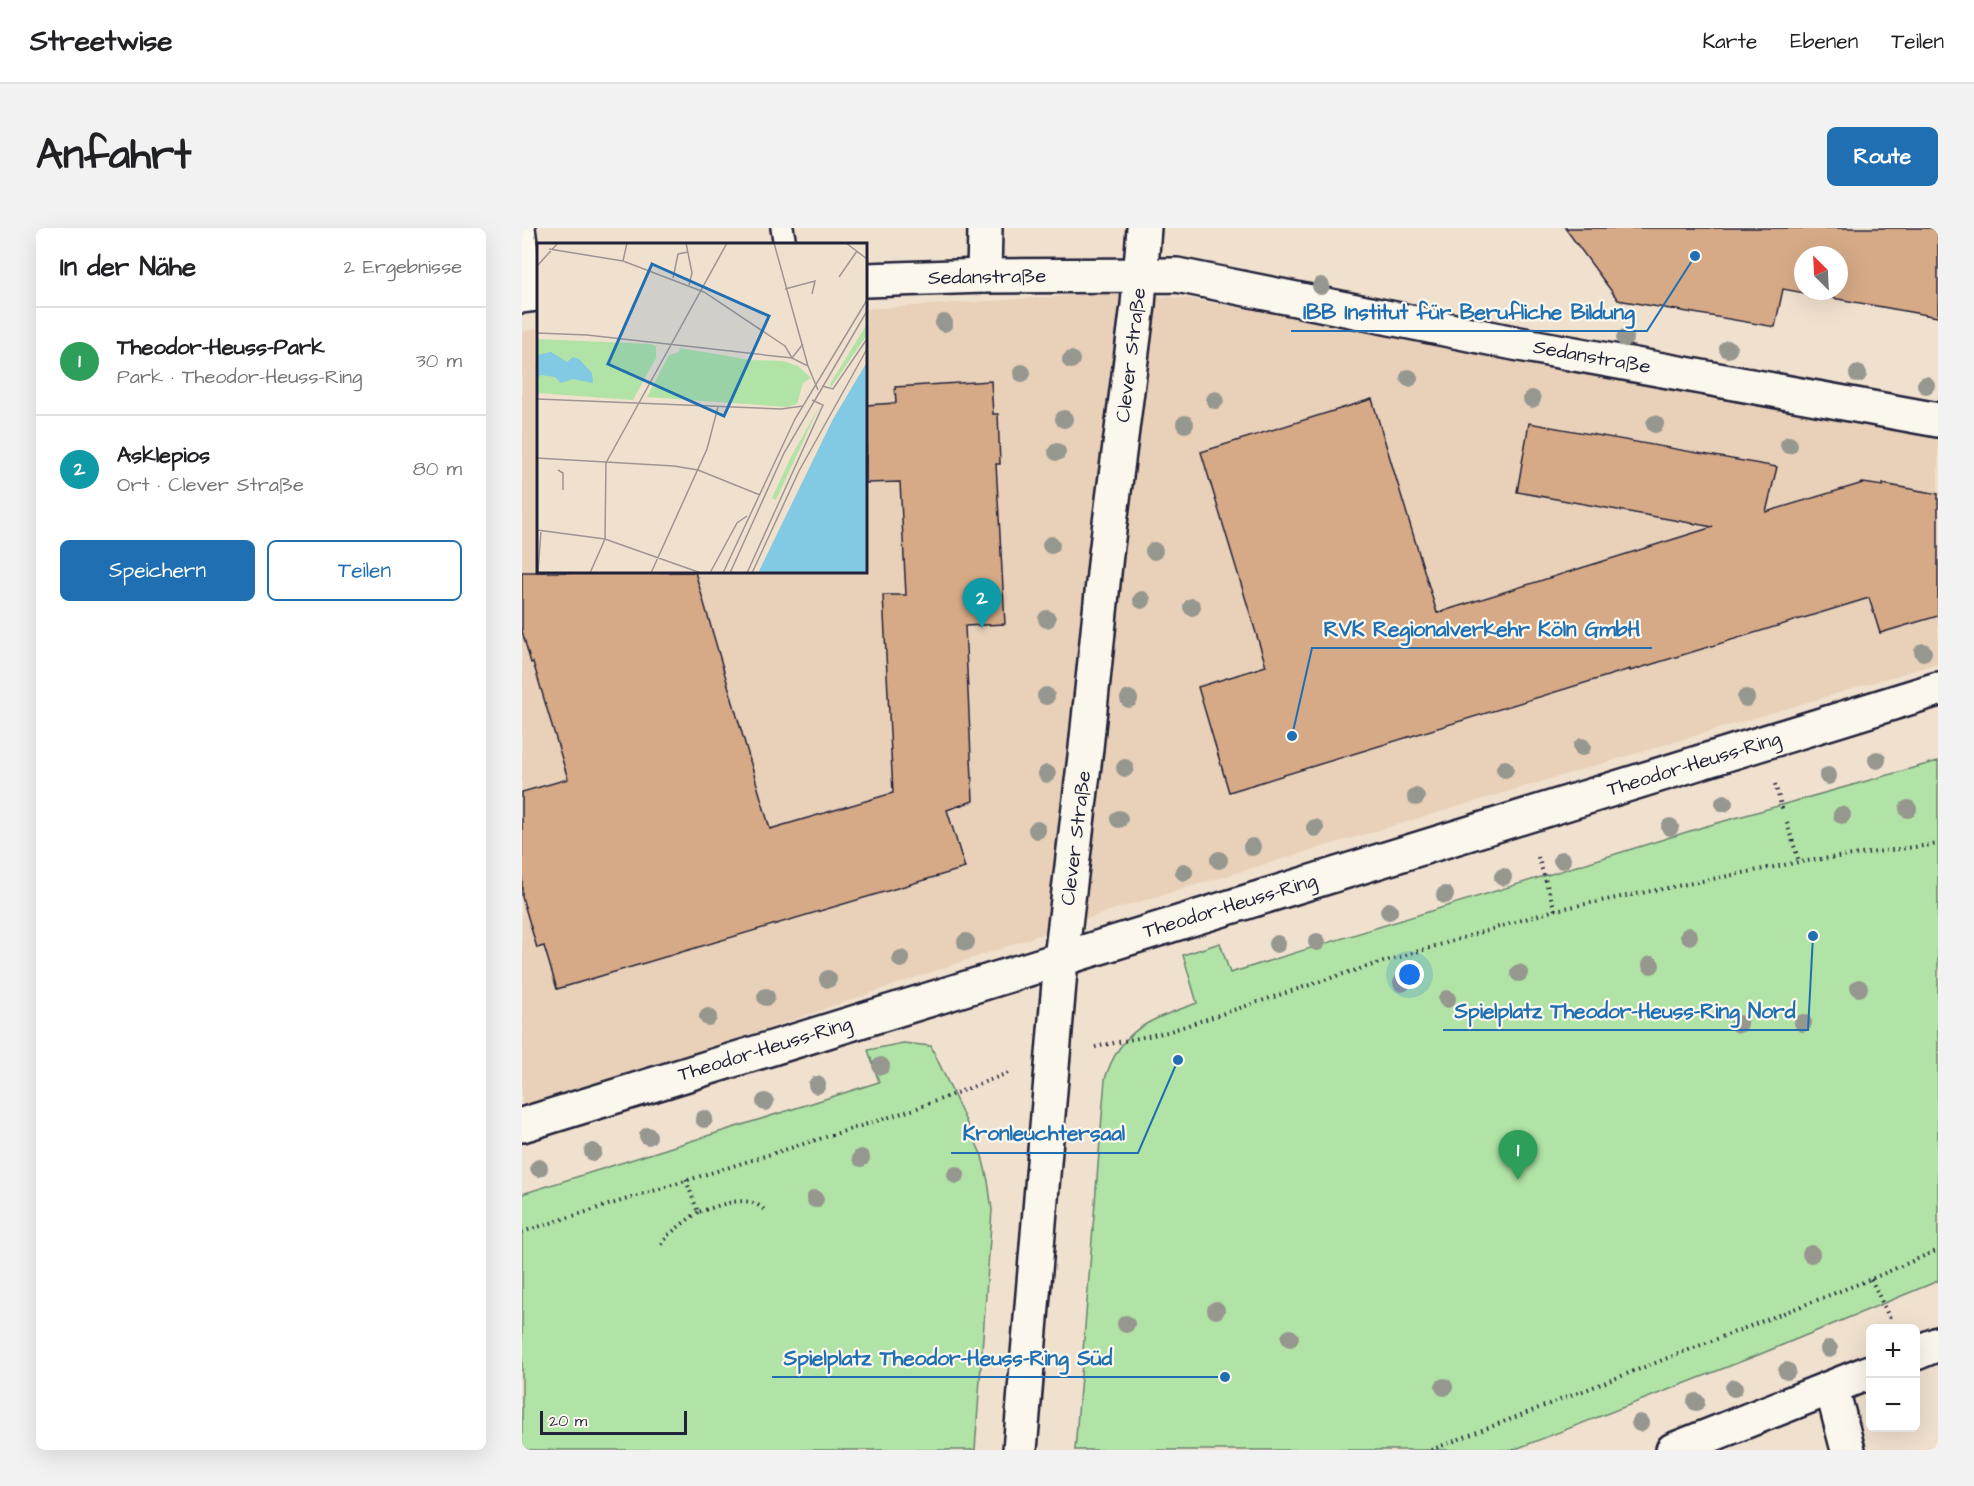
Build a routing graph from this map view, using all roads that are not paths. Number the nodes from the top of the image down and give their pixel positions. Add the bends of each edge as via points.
1 (524, 228) edge
2 (782, 228) edge
3 (986, 228) edge
4 (785, 243) edge
5 (1141, 264) edge
6 (984, 276) junction
7 (867, 280) edge
8 (531, 295) edge
9 (1938, 420) edge
10 (1938, 689) edge
11 (1061, 959) junction
12 (522, 1125) edge
13 (1938, 1344) edge
14 (1920, 1351) edge
15 (1866, 1374) edge
16 (1832, 1389) junction
17 (1020, 1450) edge
18 (1673, 1450) edge
19 (1848, 1450) edge

1 - 8 lane
2 - 4 lane
3 - 6 street
5 - 6 street, Sedanstraße via 1108,276
5 - 9 street, Sedanstraße via 1177,275 1514,343
5 - 11 street, Clever Straße
6 - 7 street, Sedanstraße
10 - 11 street, Theodor-Heuss-Ring
11 - 12 street, Theodor-Heuss-Ring
11 - 17 street, Clever Straße
13 - 14 street
15 - 16 street
16 - 18 street
16 - 19 street

